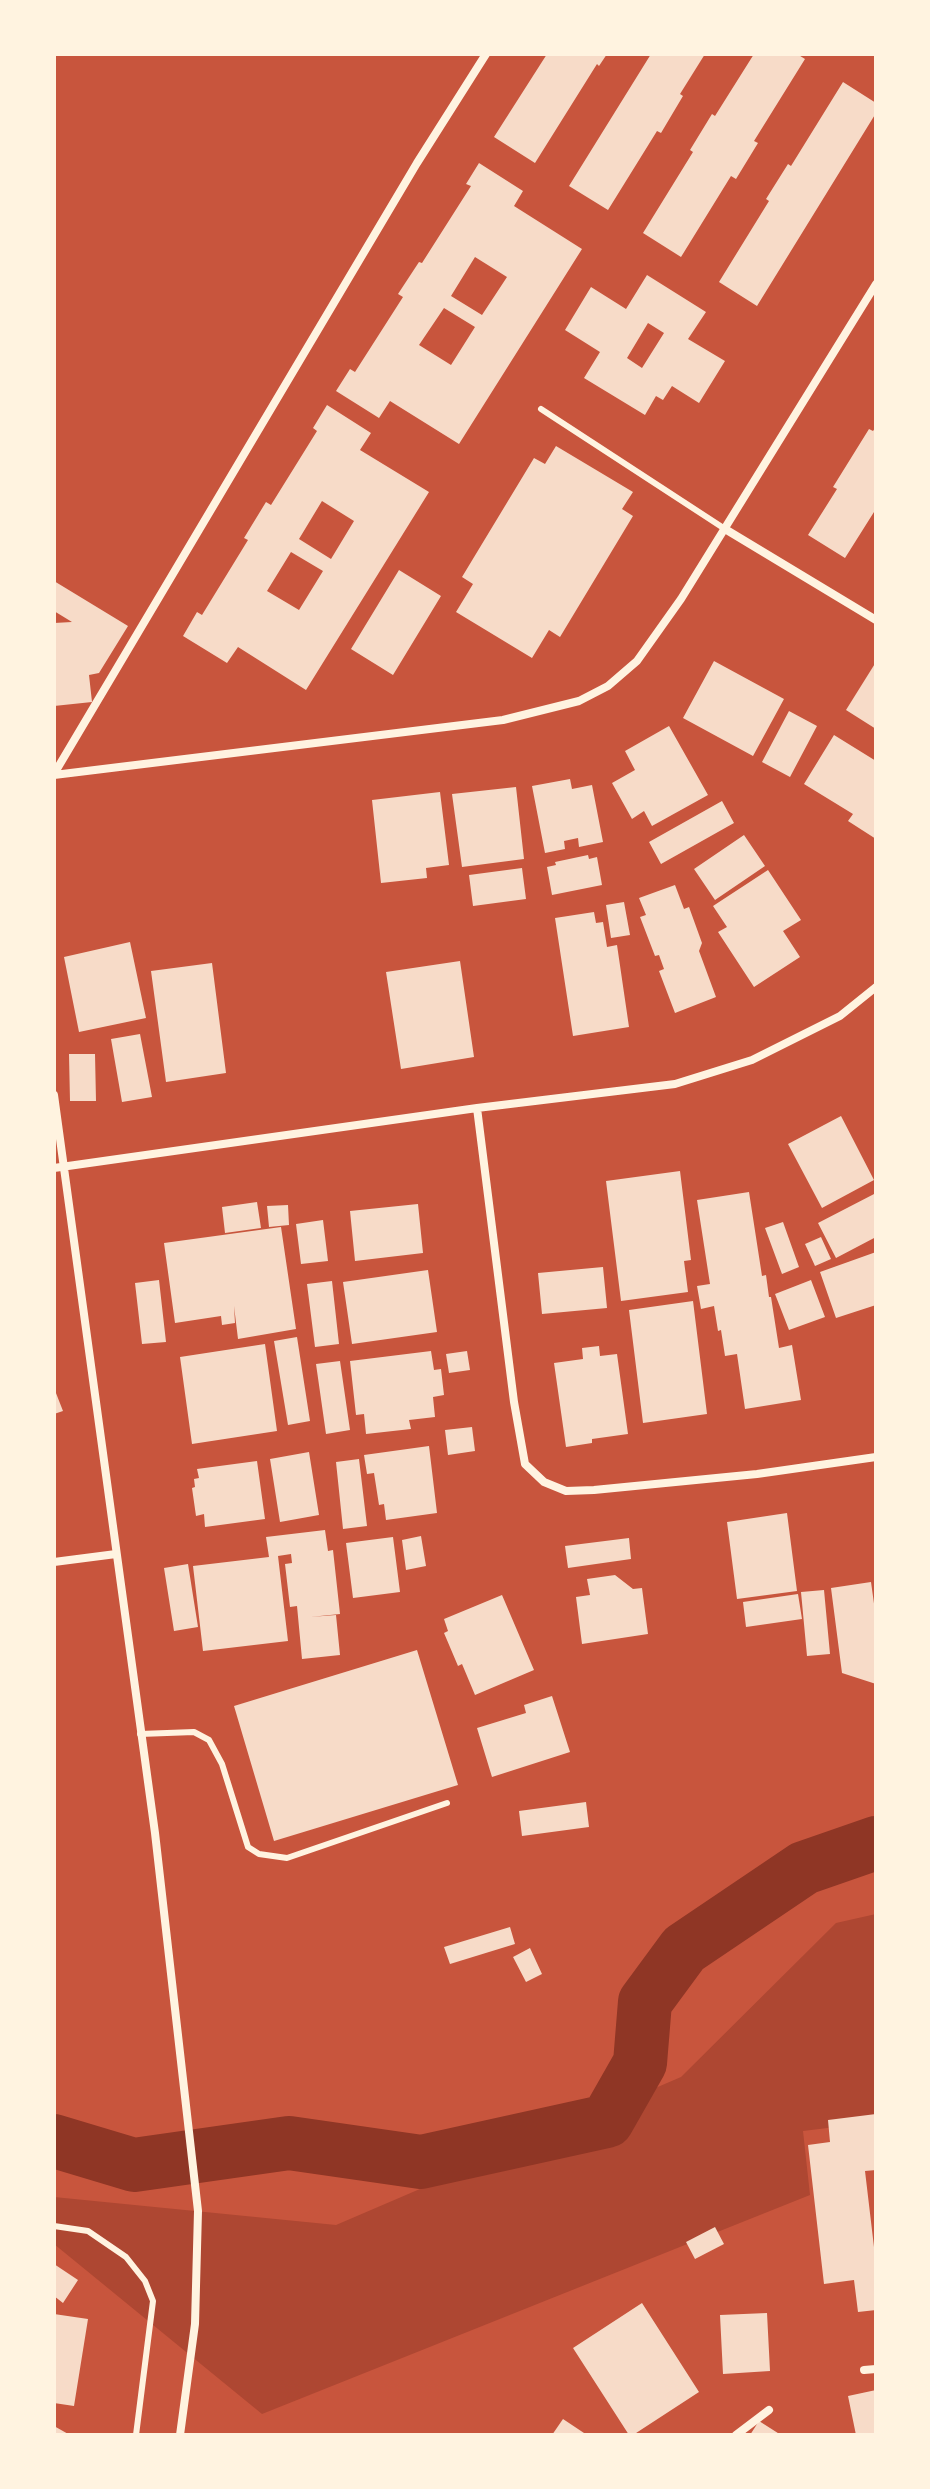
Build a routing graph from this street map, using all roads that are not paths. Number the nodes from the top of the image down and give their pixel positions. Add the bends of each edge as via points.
1 (486, 54) edge
2 (874, 290) edge
3 (541, 409) dead end
4 (725, 529) junction
5 (876, 620) edge
6 (54, 774) edge
7 (876, 987) edge
8 (54, 1095) edge
9 (477, 1108) junction
10 (65, 1166) junction
11 (54, 1168) edge
12 (876, 1457) edge
13 (116, 1554) junction
14 (54, 1562) edge
15 (140, 1734) junction
16 (447, 1803) dead end
17 (54, 2226) edge
18 (876, 2369) edge
19 (864, 2370) dead end
20 (769, 2410) dead end
21 (180, 2434) edge
22 (136, 2435) edge
23 (736, 2435) edge

1 - 6 street
2 - 4 street
3 - 4 lane
4 - 5 street
4 - 6 street via 637,661 608,686 579,701 503,720
7 - 9 street via 840,1016 752,1060 675,1084
8 - 10 street
9 - 10 street
9 - 12 street via 525,1464 544,1482 566,1491 594,1490
10 - 11 street
10 - 13 street
13 - 14 street
13 - 15 street
15 - 16 lane via 194,1732 209,1740 248,1847 259,1854 287,1858
15 - 21 street via 198,2211 195,2324
17 - 22 lane via 88,2231 126,2257 153,2301
18 - 19 street
20 - 23 street

